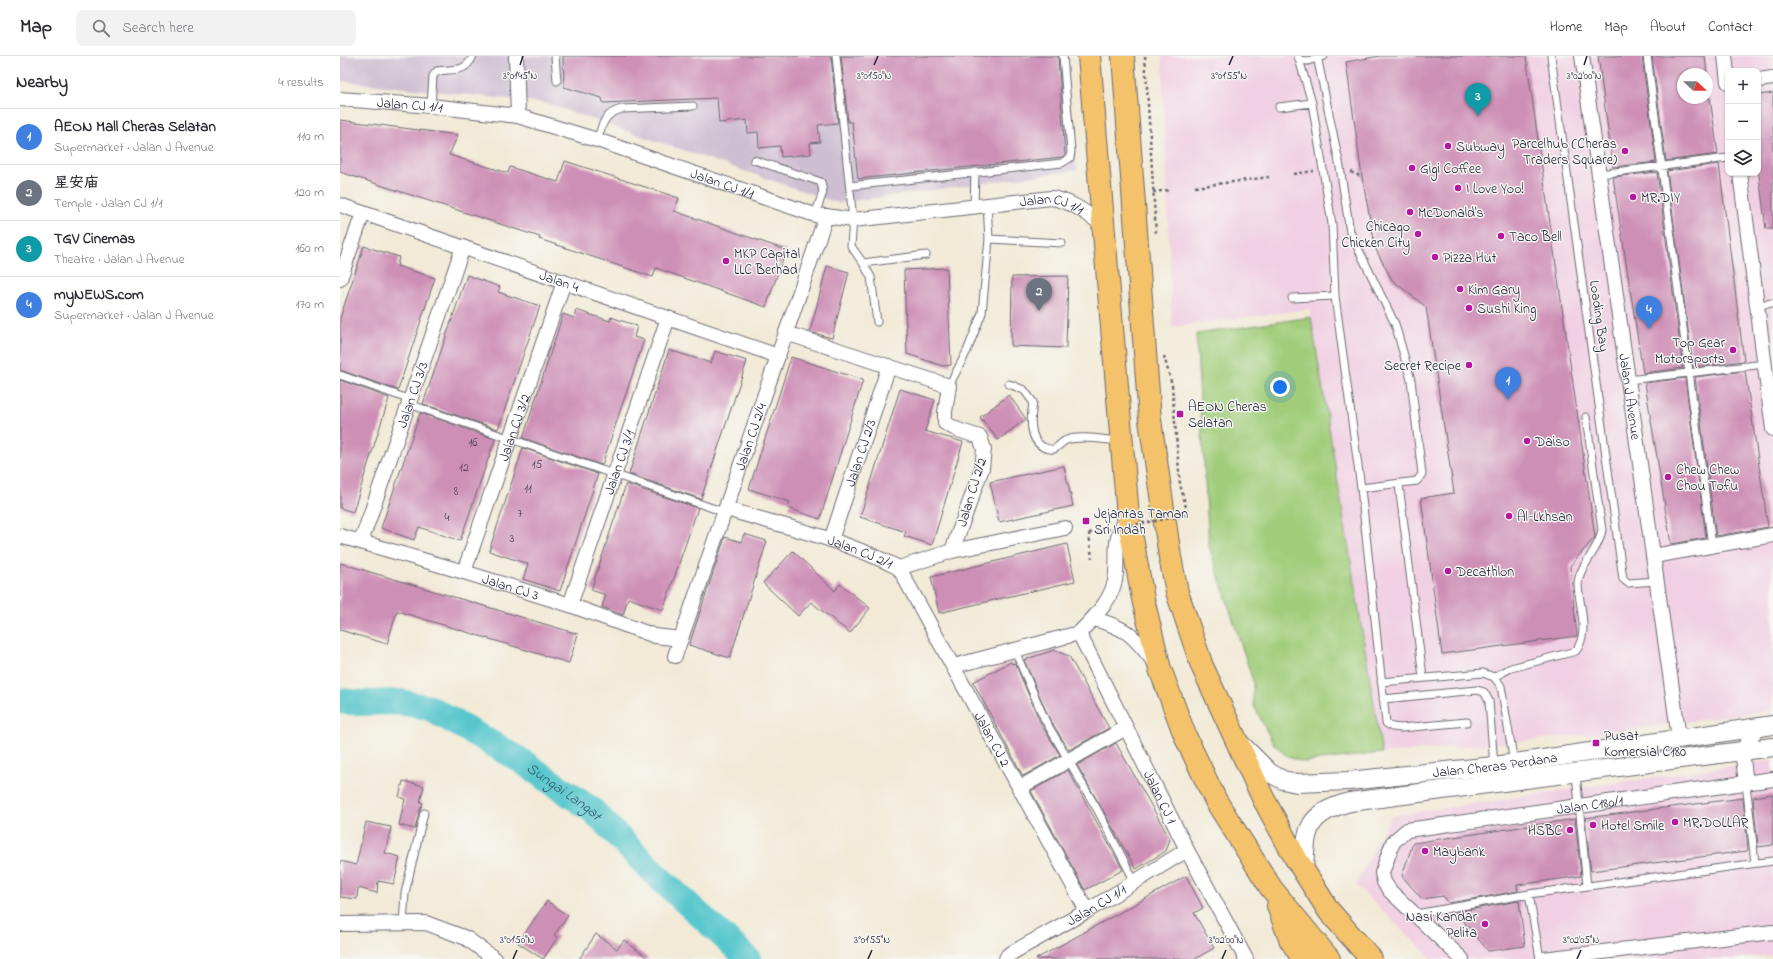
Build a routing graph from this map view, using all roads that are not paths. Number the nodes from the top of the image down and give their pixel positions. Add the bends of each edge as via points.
1 (473, 56) edge
2 (516, 56) edge
3 (555, 56) edge
4 (836, 56) edge
5 (1063, 56) edge
6 (1089, 56) edge
7 (1123, 56) edge
8 (1319, 56) edge
9 (1550, 56) edge
10 (1582, 56) edge
11 (1647, 56) edge
12 (1725, 56) edge
13 (1298, 58) edge
14 (1726, 68) edge
15 (1773, 78) edge
16 (1761, 80) edge
17 (557, 81) dead end
18 (340, 99) edge
19 (1312, 103) junction
20 (430, 106) junction
21 (693, 106) dead end
22 (1279, 107) dead end
23 (518, 116) junction
24 (597, 140) junction
25 (1725, 158) edge
26 (754, 160) dead end
27 (1662, 166) junction
28 (975, 172) junction
29 (1599, 174) junction
30 (1740, 176) edge
31 (850, 186) junction
32 (340, 205) edge
33 (980, 206) junction
34 (363, 213) junction
35 (821, 215) junction
36 (853, 220) junction
37 (1103, 225) junction
38 (989, 239) junction
39 (1062, 243) dead end
40 (463, 247) junction
41 (926, 255) dead end
42 (863, 263) junction
43 (340, 278) edge
44 (564, 282) junction
45 (1335, 296) junction
46 (1292, 298) dead end
47 (1773, 303) edge
48 (1757, 305) junction
49 (668, 318) junction
50 (877, 322) dead end
51 (786, 333) junction
52 (778, 356) junction
53 (1765, 364) junction
54 (889, 366) junction
55 (1689, 373) junction
56 (340, 375) edge
57 (1628, 380) junction
58 (1009, 384) dead end
59 (949, 386) junction
60 (410, 402) junction
61 (1586, 417) dead end
62 (1773, 429) edge
63 (510, 438) junction
64 (1121, 441) junction
65 (615, 475) junction
66 (1399, 485) junction
67 (1361, 488) junction
68 (725, 510) junction
69 (1128, 516) junction
70 (1065, 528) dead end
71 (1773, 535) edge
72 (340, 536) edge
73 (831, 540) junction
74 (362, 542) junction
75 (1712, 546) junction
76 (952, 551) junction
77 (1653, 556) junction
78 (899, 568) junction
79 (464, 572) junction
80 (1657, 581) junction
81 (570, 605) junction
82 (1094, 619) junction
83 (1079, 633) junction
84 (681, 639) junction
85 (1015, 650) junction
86 (675, 656) dead end
87 (954, 666) junction
88 (1160, 669) junction
89 (1423, 677) junction
90 (1494, 677) junction
91 (1381, 682) junction
92 (1383, 699) junction
93 (1467, 722) dead end
94 (1766, 726) edge
95 (1126, 728) junction
96 (1719, 732) junction
97 (1233, 736) junction
98 (1679, 738) junction
99 (1773, 747) edge
100 (1742, 751) junction
101 (1068, 760) junction
102 (1514, 763) junction
103 (1494, 766) junction
104 (1576, 773) junction
105 (1773, 779) edge
106 (1746, 783) junction
107 (1019, 788) junction
108 (1579, 805) junction
109 (424, 812) dead end
110 (1187, 850) junction
111 (1773, 861) edge
112 (1755, 863) junction
113 (1304, 872) junction
114 (1135, 882) junction
115 (1587, 886) junction
116 (1271, 888) junction
117 (1529, 894) junction
118 (1086, 911) junction
119 (1416, 914) junction
120 (340, 924) edge
121 (403, 924) junction
122 (1773, 932) edge
123 (1365, 952) edge
124 (1243, 958) edge
125 (495, 959) edge
126 (1006, 959) edge
127 (1303, 959) edge
128 (1329, 959) edge
129 (1379, 959) edge
130 (1462, 959) edge
131 (1542, 959) edge

1 - 20 lane via 463,69 437,71 433,76
2 - 23 street
3 - 17 lane
4 - 31 lane
5 - 28 lane via 1070,158 1062,163
6 - 37 highway
7 - 97 highway via 1150,420 1170,557 1177,592 1202,666
8 - 13 lane via 1308,62
8 - 66 lane via 1350,232 1395,324 1411,380 1422,474 1417,481
9 - 80 lane, Loading Bay via 1623,579 1628,583
10 - 29 street, Jalan J Avenue
11 - 27 lane
12 - 14 street
13 - 19 lane
15 - 16 street
18 - 20 street, Jalan CJ 1/1
19 - 22 lane
19 - 45 lane via 1332,224
20 - 23 street, Jalan CJ 1/1
21 - 24 lane via 614,111 605,118
23 - 24 street, Jalan CJ 1/1
24 - 35 street, Jalan CJ 1/1
25 - 27 lane
26 - 35 lane via 821,182
27 - 29 lane
27 - 55 lane
28 - 31 lane
28 - 33 lane
29 - 57 street, Jalan J Avenue
30 - 48 street
31 - 36 lane
32 - 34 street, Jalan 4
33 - 36 street, Jalan CJ 1/1
33 - 37 street, Jalan CJ 1/1 via 1051,198 1066,200
33 - 38 lane
34 - 40 street, Jalan 4
34 - 43 street
35 - 36 street, Jalan CJ 1/1
35 - 51 street, Jalan CJ 2/4
36 - 42 lane via 851,246
37 - 64 highway
38 - 39 lane
38 - 59 lane via 982,313
40 - 44 street, Jalan 4
40 - 60 street, Jalan CJ 3/3
41 - 42 lane
42 - 50 lane via 871,277
44 - 49 street, Jalan 4
44 - 63 street, Jalan CJ 3/2
45 - 46 lane
45 - 67 lane
47 - 48 lane
48 - 53 street
49 - 52 street, Jalan 4
49 - 65 street, Jalan CJ 3/1
51 - 52 street, Jalan CJ 2/4
51 - 54 street
52 - 68 street, Jalan CJ 2/4
53 - 55 lane
53 - 62 street
54 - 59 street
54 - 73 street, Jalan CJ 2/3
55 - 57 lane
55 - 75 lane
56 - 60 lane
57 - 77 street, Jalan J Avenue
58 - 64 lane via 1024,390 1033,402 1031,419 1037,444 1047,449 1055,449 1067,440
59 - 76 street, Jalan CJ 2/2 via 945,423 980,437 984,449 982,468
60 - 63 lane
60 - 74 street, Jalan CJ 3/3
61 - 90 lane via 1602,530 1600,541 1580,574 1578,583 1583,622 1582,641 1576,651 1511,668
63 - 65 lane
63 - 79 street, Jalan CJ 3/2
64 - 69 highway
65 - 68 lane
65 - 81 street, Jalan CJ 3/1
66 - 67 lane
66 - 89 lane
67 - 91 lane
68 - 73 street, Jalan CJ 2/1
68 - 84 street, Jalan CJ 2/4
69 - 82 street via 1118,534 1115,546 1116,574 1113,588
69 - 88 highway via 1143,599
70 - 76 street, Jalan CJ 2/1
71 - 75 street
72 - 74 street, Jalan CJ 3
73 - 78 street, Jalan CJ 2/1
74 - 79 street, Jalan CJ 3
75 - 77 street
76 - 78 street, Jalan CJ 2/1
77 - 80 street, Jalan J Avenue
78 - 87 street, Jalan CJ 2
79 - 81 street, Jalan CJ 3
80 - 98 street, Jalan J Avenue
81 - 84 street, Jalan CJ 3 via 654,636
82 - 83 street
82 - 88 street via 1126,630
83 - 85 street
83 - 95 street, Jalan CJ 1
84 - 86 street, Jalan CJ 2/4
85 - 87 street
85 - 101 lane via 1045,720
87 - 107 street, Jalan CJ 2
88 - 116 highway via 1186,738 1216,801
89 - 90 lane via 1483,673
89 - 91 lane
90 - 102 lane via 1501,686
91 - 92 lane
92 - 93 lane via 1386,723 1392,727
92 - 103 lane via 1476,690 1484,692 1489,701
94 - 96 street, Jalan Cheras Perdana
94 - 100 street
95 - 101 street
95 - 110 street, Jalan CJ 1
96 - 98 street, Jalan Cheras Perdana
96 - 100 street
97 - 103 street, Jalan Cheras Perdana via 1270,773 1283,780 1297,783 1348,781
97 - 113 highway via 1263,798
98 - 102 street, Jalan Cheras Perdana
99 - 100 street, Jalan Cheras Perdana
100 - 104 street, Jalan Cheras Perdana
100 - 106 street
101 - 107 street
101 - 114 lane
102 - 103 street, Jalan Cheras Perdana
104 - 108 lane
104 - 113 street, Jalan Cheras Perdana via 1350,802 1330,808 1310,827 1306,840
105 - 106 street, Jalan C180/1
106 - 108 street, Jalan C180/1
106 - 112 lane
107 - 118 street, Jalan CJ 2
108 - 115 lane
108 - 119 street, Jalan C180/1 via 1407,830 1393,842 1382,873 1390,891
109 - 121 lane via 405,893
110 - 114 street, Jalan CJ 1/1
110 - 124 street, Jalan CJ 1
111 - 112 lane
112 - 115 lane
113 - 123 highway via 1329,910
114 - 118 street, Jalan CJ 1/1
115 - 117 lane
116 - 127 highway via 1290,939
116 - 128 highway
117 - 119 lane
117 - 131 lane
118 - 126 street, Jalan CJ 1/1 via 1008,955
119 - 130 street
120 - 121 street
121 - 125 street via 426,923 466,938
122 - 131 street
123 - 129 highway

